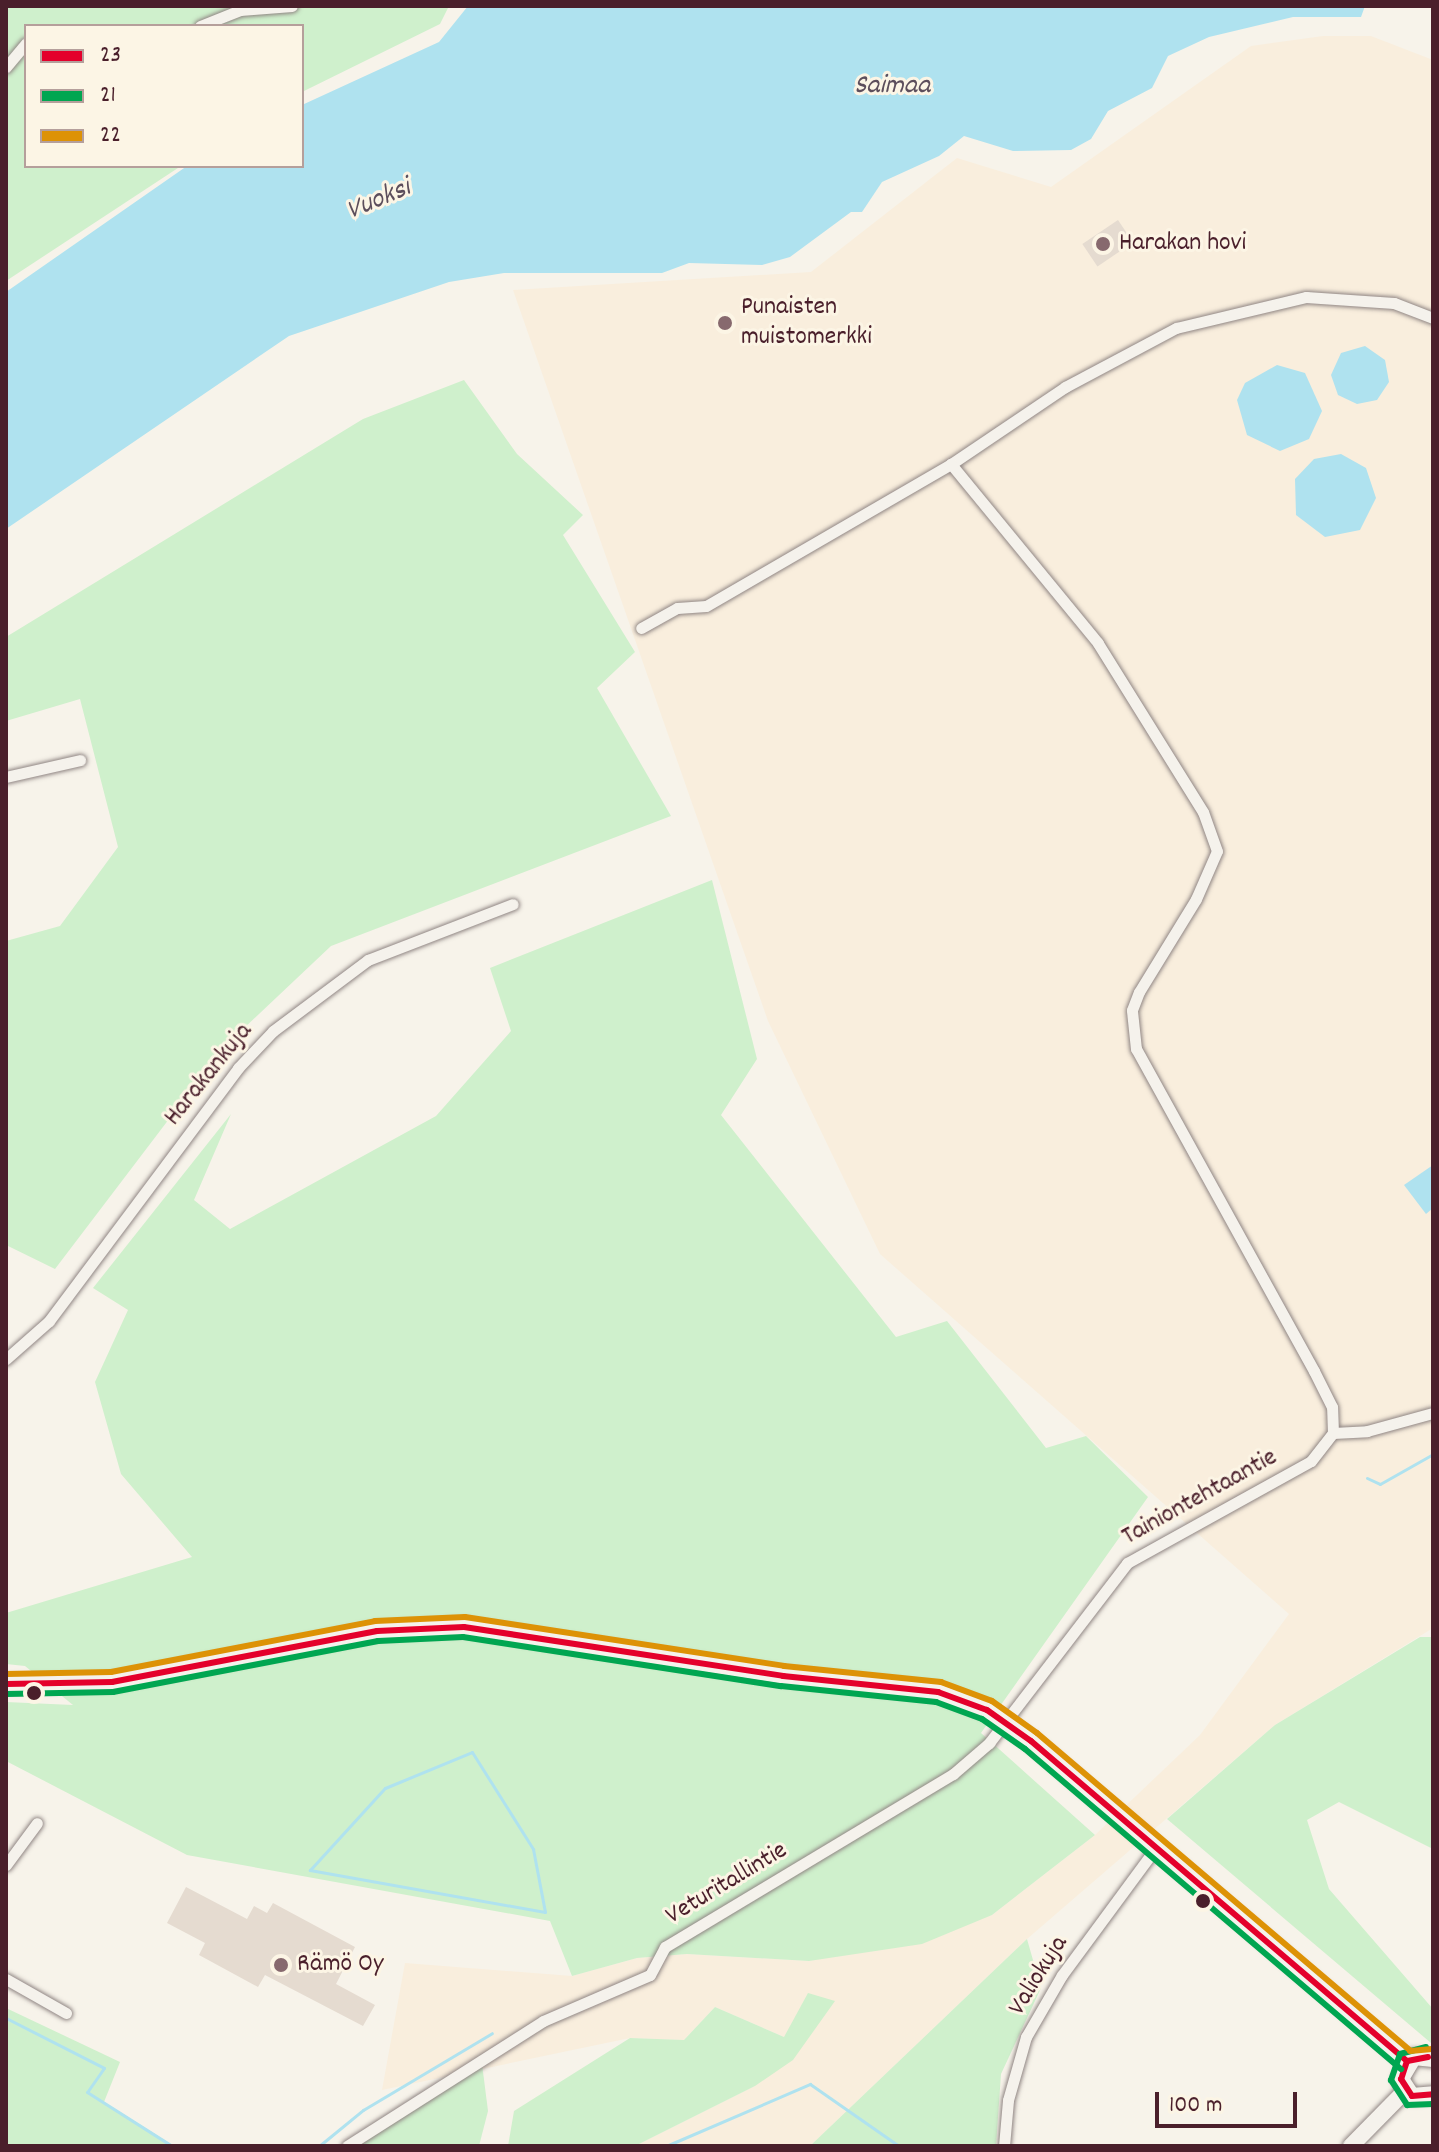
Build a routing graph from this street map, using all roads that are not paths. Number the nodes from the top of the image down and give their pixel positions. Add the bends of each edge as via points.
1 (292, 6) edge
2 (205, 24) edge
3 (24, 45) edge
4 (6, 67) edge
5 (1433, 318) edge
6 (951, 464) junction
7 (641, 628) dead end
8 (80, 760) dead end
9 (6, 777) edge
10 (513, 904) dead end
11 (6, 1359) edge
12 (1433, 1413) edge
13 (1333, 1433) junction
14 (6, 1684) edge
15 (1005, 1721) junction
16 (37, 1823) dead end
17 (1155, 1849) junction
18 (6, 1865) edge
19 (6, 1979) edge
20 (66, 2013) dead end
21 (1433, 2059) edge
22 (1407, 2061) junction
23 (1406, 2090) junction
24 (1433, 2094) edge
25 (347, 2146) edge
26 (1004, 2146) edge
27 (1351, 2146) edge

1 - 2 street via 240,10
3 - 4 street
5 - 6 street via 1394,303 1306,297 1176,328 1065,387
6 - 7 street via 706,606 677,608
6 - 13 street via 1098,643 1203,812 1217,851 1196,899 1139,992 1132,1010 1136,1049 1314,1371 1332,1407
8 - 9 street
10 - 11 street, Harakankuja via 368,960 273,1031 238,1068 34,1340
12 - 13 street via 1367,1431
13 - 15 street, Tainiontehtaantie via 1311,1461 1127,1563
14 - 15 street via 112,1682 377,1631 464,1627 783,1676 938,1692
15 - 17 street
15 - 25 street, Veturitallintie via 979,1753 935,1786 665,1947 650,1975 543,2021
16 - 18 street
17 - 22 street
17 - 26 street, Valiokuja via 1062,1975 1026,2037 1008,2100
19 - 20 street
21 - 22 street
22 - 23 street via 1401,2079
23 - 24 street via 1421,2098
23 - 27 street

